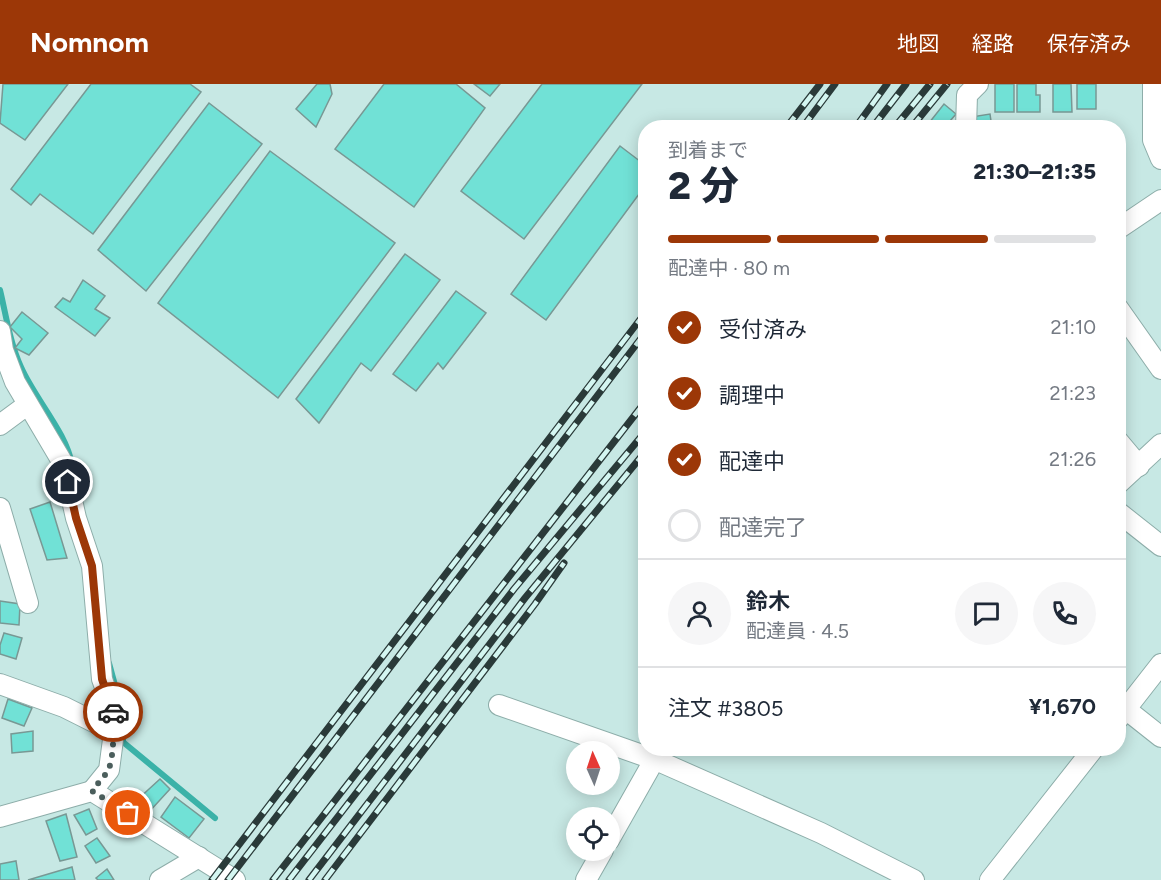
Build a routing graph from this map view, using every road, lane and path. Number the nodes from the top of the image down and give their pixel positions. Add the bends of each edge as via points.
1 (978, 84) edge
2 (1153, 84) edge
3 (966, 120) edge
4 (1161, 159) edge
5 (1161, 200) edge
6 (1126, 224) edge
7 (1126, 319) edge
8 (0, 331) edge
9 (1161, 369) edge
10 (27, 405) junction
11 (0, 425) edge
12 (1161, 444) edge
13 (1126, 451) edge
14 (1138, 466) junction
15 (1126, 477) edge
16 (1, 516) edge
17 (1126, 518) edge
18 (1161, 546) edge
19 (28, 603) dead end
20 (1161, 664) edge
21 (0, 684) edge
22 (1126, 704) edge
23 (498, 705) dead end
24 (1126, 715) edge
25 (114, 732) junction
26 (1161, 737) edge
27 (638, 748) edge
28 (657, 756) edge
29 (662, 756) edge
30 (1088, 756) edge
31 (92, 791) junction
32 (0, 817) edge
33 (620, 821) edge
34 (200, 857) junction
35 (597, 861) edge
36 (160, 880) edge
37 (235, 880) edge
38 (586, 880) edge
39 (914, 880) edge
40 (990, 880) edge

1 - 3 street via 967,95
2 - 4 street via 1153,140
5 - 6 street
7 - 9 street
8 - 10 street via 3,350
10 - 11 street
10 - 25 street via 64,465 92,566 102,679 112,707
12 - 14 street
13 - 14 street
14 - 15 street
16 - 19 street
17 - 18 street
20 - 22 street
21 - 25 street via 64,707
23 - 27 street
24 - 26 street
25 - 31 street via 109,770
28 - 33 street
29 - 39 street
30 - 40 street
31 - 32 street
31 - 34 street
34 - 36 street
34 - 37 street
35 - 38 street

